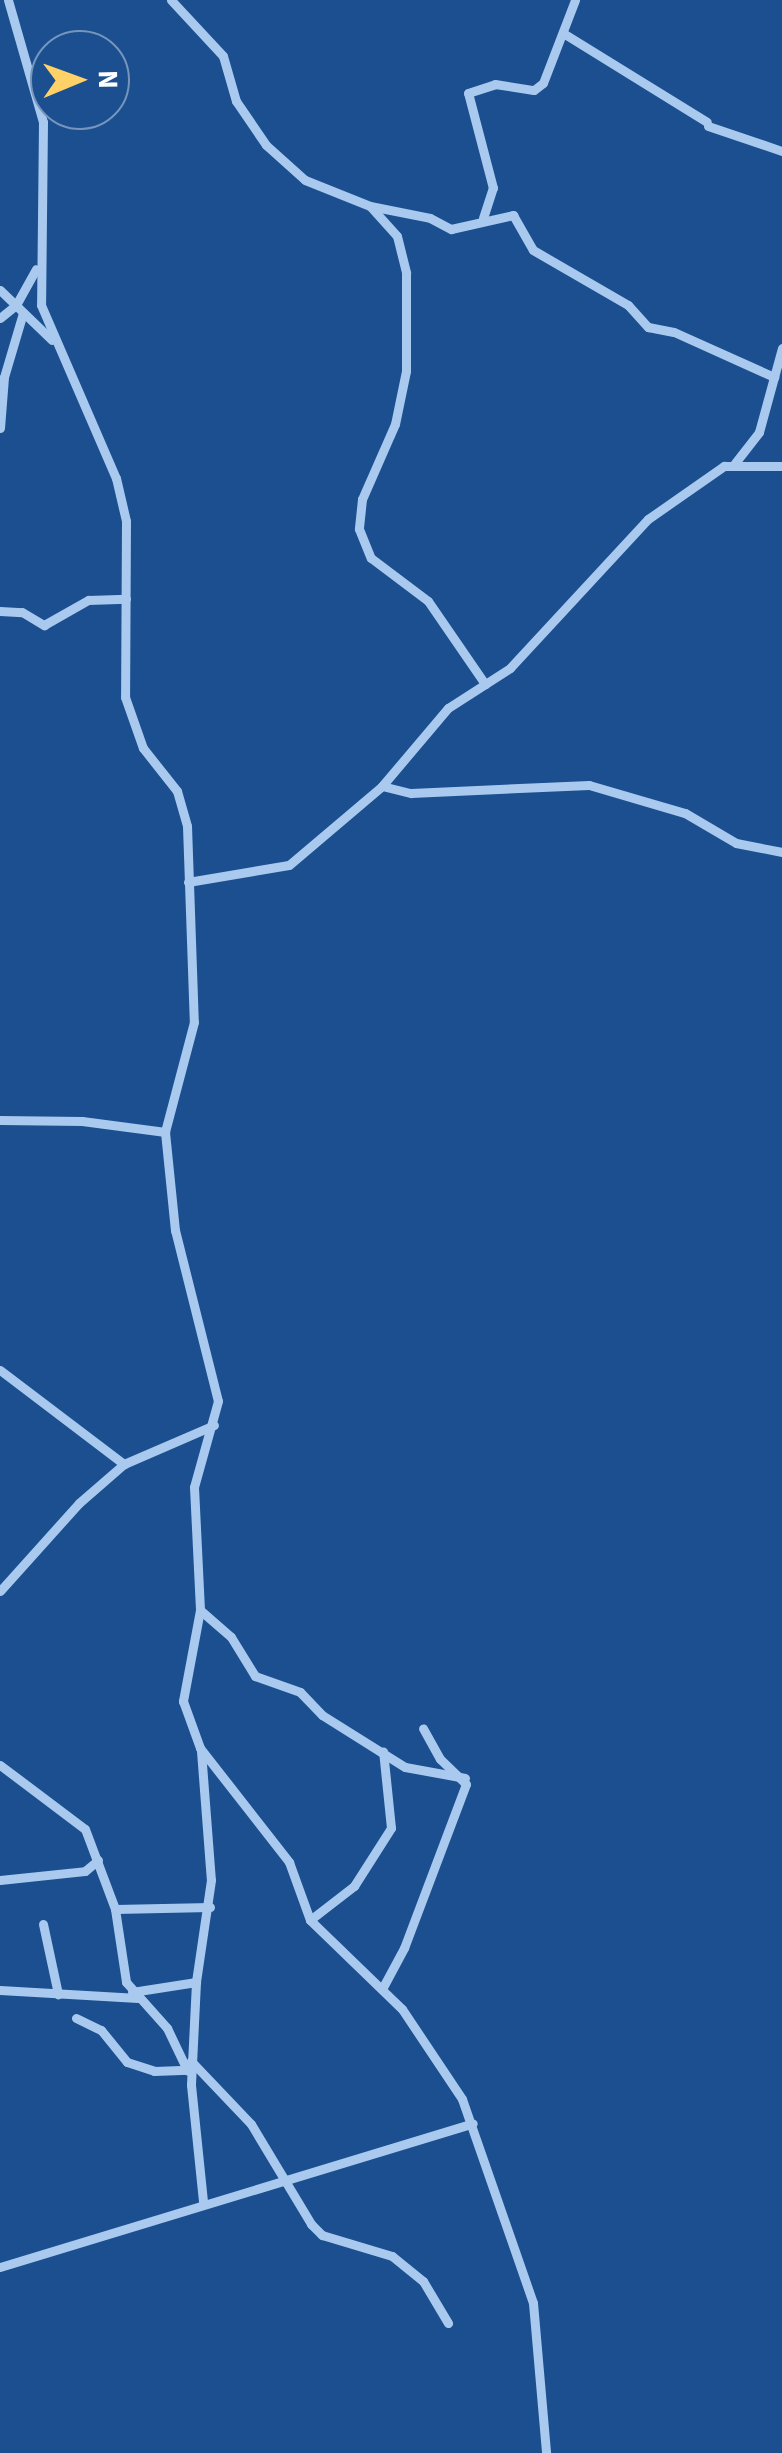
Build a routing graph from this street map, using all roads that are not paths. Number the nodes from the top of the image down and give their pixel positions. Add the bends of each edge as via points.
1 (8, 0) edge
2 (171, 0) edge
3 (575, 0) edge
4 (563, 33) junction
5 (782, 151) edge
6 (370, 206) junction
7 (482, 218) junction
8 (38, 264) junction
9 (0, 290) edge
10 (20, 309) junction
11 (0, 318) edge
12 (54, 341) junction
13 (782, 348) edge
14 (774, 377) junction
15 (0, 428) edge
16 (735, 462) junction
17 (782, 466) edge
18 (126, 599) junction
19 (0, 611) edge
20 (484, 684) junction
21 (382, 786) junction
22 (782, 852) edge
23 (188, 882) junction
24 (0, 1120) edge
25 (165, 1132) junction
26 (0, 1370) edge
27 (214, 1425) junction
28 (124, 1464) junction
29 (0, 1591) edge
30 (200, 1610) junction
31 (423, 1728) dead end
32 (200, 1748) junction
33 (383, 1752) junction
34 (0, 1764) edge
35 (465, 1778) junction
36 (98, 1860) junction
37 (0, 1880) edge
38 (210, 1906) junction
39 (115, 1909) junction
40 (310, 1920) junction
41 (43, 1924) dead end
42 (196, 1982) junction
43 (382, 1989) junction
44 (0, 1990) edge
45 (58, 1994) junction
46 (135, 1995) junction
47 (76, 2018) dead end
48 (190, 2067) junction
49 (473, 2123) junction
50 (284, 2177) junction
51 (203, 2202) junction
52 (0, 2267) edge
53 (448, 2323) dead end
54 (546, 2453) edge

1 - 8 street via 43,122
2 - 6 street via 224,56 236,101 266,145 305,180
3 - 4 street
4 - 5 street via 708,124
4 - 7 street via 534,90 496,84 468,93 493,188
6 - 7 street via 452,229
6 - 20 street via 390,225 403,255 406,370 395,424 362,499 363,544 384,570 428,601
7 - 14 street via 520,219 533,250 616,297 648,327
8 - 10 street
8 - 12 street via 40,305
9 - 10 street
10 - 11 street
10 - 12 street
10 - 15 street
12 - 18 street via 116,478 129,545
13 - 14 street
14 - 16 street via 759,432
16 - 17 street
16 - 20 street via 648,520 510,668
18 - 19 street via 88,600 44,625 22,612
18 - 23 street via 125,697 142,748 183,808
20 - 21 street via 433,722
21 - 22 street via 427,793 590,785 685,813 736,842
21 - 23 street via 289,865
23 - 25 street via 194,1022
24 - 25 street via 35,1117
25 - 27 street via 176,1230 216,1384
26 - 28 street
27 - 28 street
27 - 30 street via 194,1487
28 - 29 street
30 - 32 street via 183,1702
30 - 33 street via 231,1637 255,1676 295,1689 322,1715
31 - 35 street via 440,1759
32 - 38 street via 210,1819
32 - 40 street via 289,1862
33 - 35 street via 405,1767
33 - 40 street via 392,1828 354,1886
34 - 36 street via 69,1812
35 - 43 street via 404,1948
36 - 37 street via 85,1871
36 - 39 street
38 - 39 street
38 - 42 street
39 - 46 street via 122,1970
40 - 43 street
41 - 45 street
42 - 46 street
42 - 48 street
43 - 49 street via 416,2028
44 - 45 street
45 - 46 street
46 - 48 street via 167,2028
47 - 48 street via 102,2030 127,2062 154,2071
48 - 50 street via 251,2124
48 - 51 street
49 - 50 street
49 - 54 street via 533,2303
50 - 51 street
50 - 53 street via 322,2235 392,2256 424,2281
51 - 52 street

